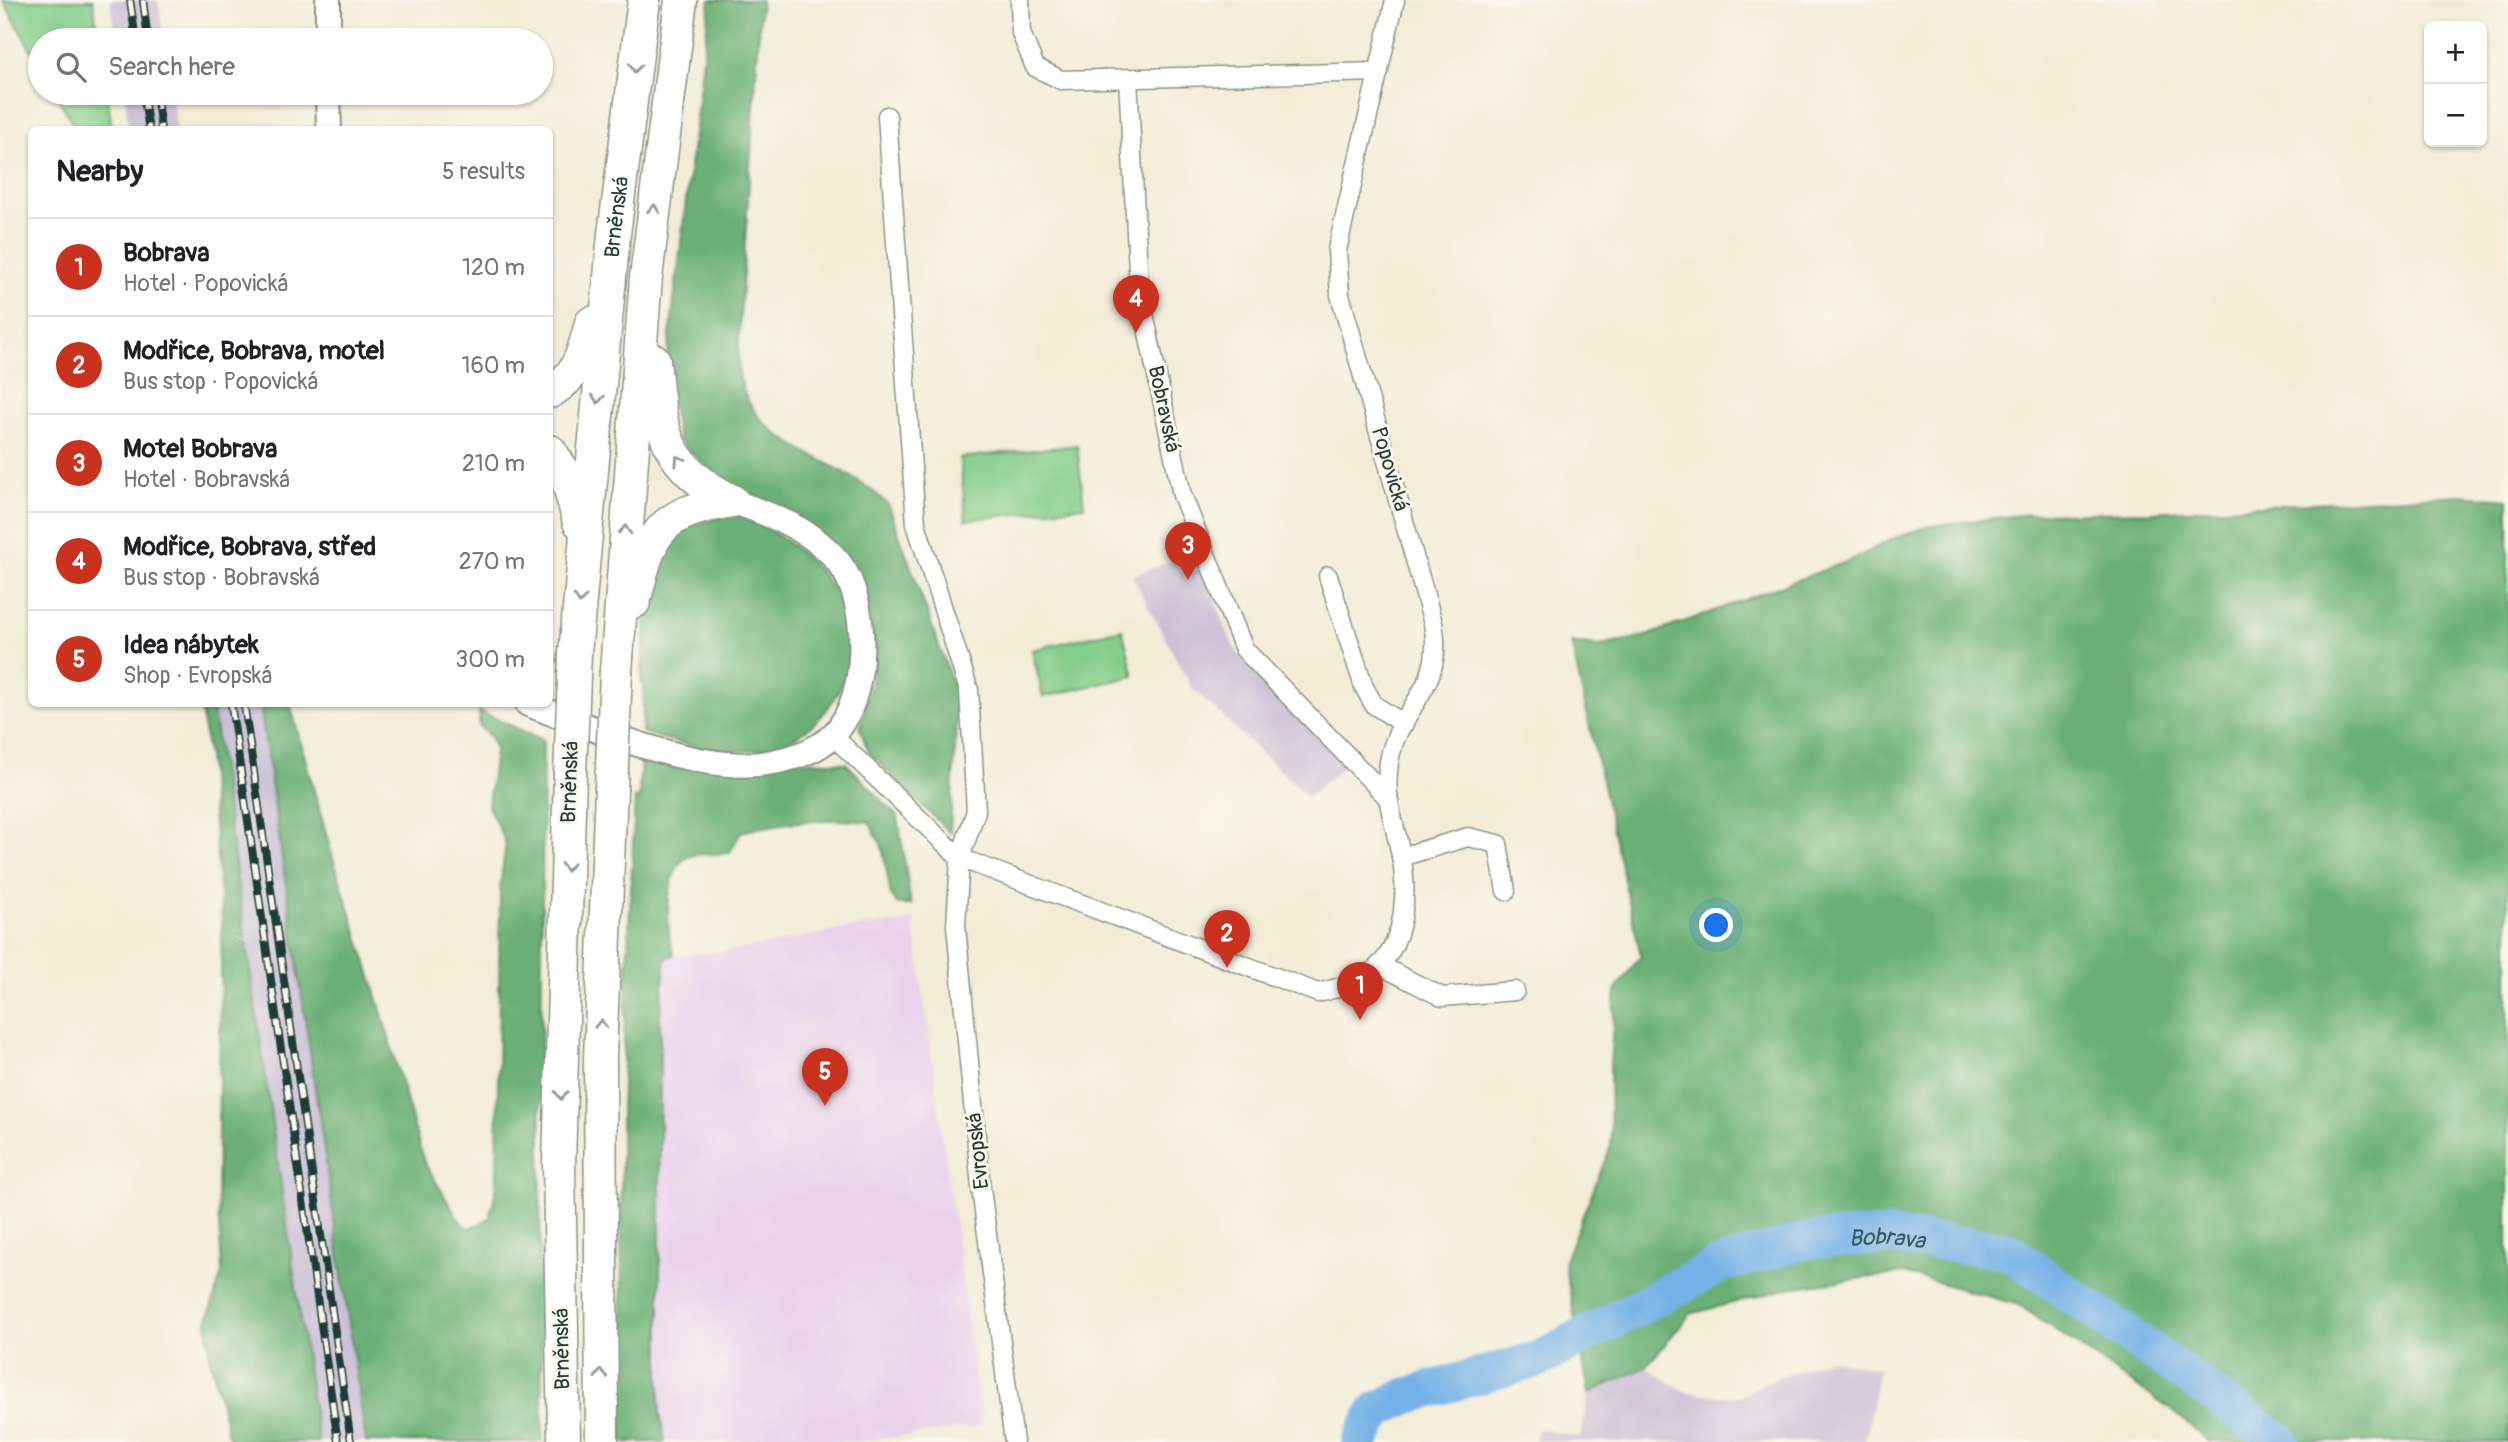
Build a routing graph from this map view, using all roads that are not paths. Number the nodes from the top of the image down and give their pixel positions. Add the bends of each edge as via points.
1 (328, 0) edge
2 (643, 0) edge
3 (681, 0) edge
4 (1020, 0) edge
5 (1395, 0) edge
6 (328, 28) edge
7 (1378, 72) junction
8 (1128, 78) junction
9 (328, 105) edge
10 (887, 116) dead end
11 (329, 126) edge
12 (614, 234) junction
13 (646, 276) junction
14 (553, 391) edge
15 (553, 455) edge
16 (732, 501) junction
17 (584, 544) junction
18 (1328, 576) dead end
19 (616, 671) junction
20 (537, 707) edge
21 (1404, 724) junction
22 (833, 736) junction
23 (1386, 796) junction
24 (1401, 857) junction
25 (960, 858) junction
26 (1506, 891) dead end
27 (1379, 965) junction
28 (1515, 991) dead end
29 (564, 1442) edge
30 (602, 1442) edge
31 (1014, 1442) edge

1 - 6 street
2 -> 12 highway, Brněnská
13 -> 3 highway, Brněnská
4 - 8 street via 1021,33 1035,67 1061,80
5 - 7 street, Popovická
7 - 8 street
7 - 21 street, Popovická via 1337,250 1340,295 1436,637 1432,675
8 - 23 street, Bobravská via 1139,290 1182,495 1244,649
9 - 11 street
10 - 25 street via 916,524 969,690 976,811
12 - 14 highway via 582,358 572,376
12 -> 17 highway, Brněnská
16 -> 13 highway via 683,468 667,440 658,402
19 -> 13 highway, Brněnská
15 - 17 highway via 566,474
16 - 19 highway via 681,512 662,528 642,569
16 - 22 street via 780,519 816,542 841,565 853,587 861,660 850,711
17 -> 29 highway, Brněnská, bridge via 570,775 559,1164
18 - 21 street via 1364,687 1374,705
30 -> 19 highway, Brněnská, bridge via 600,1057
20 - 22 street via 714,762 783,759 808,752
21 - 23 street, Popovická via 1393,747
22 - 25 street
23 - 24 street, Popovická
24 - 26 street via 1468,837 1498,844
24 - 27 street, Popovická via 1403,912
25 - 27 street, Popovická via 1318,993 1353,983
25 - 31 street, Evropská via 956,926 981,1188
27 - 28 street via 1442,997

